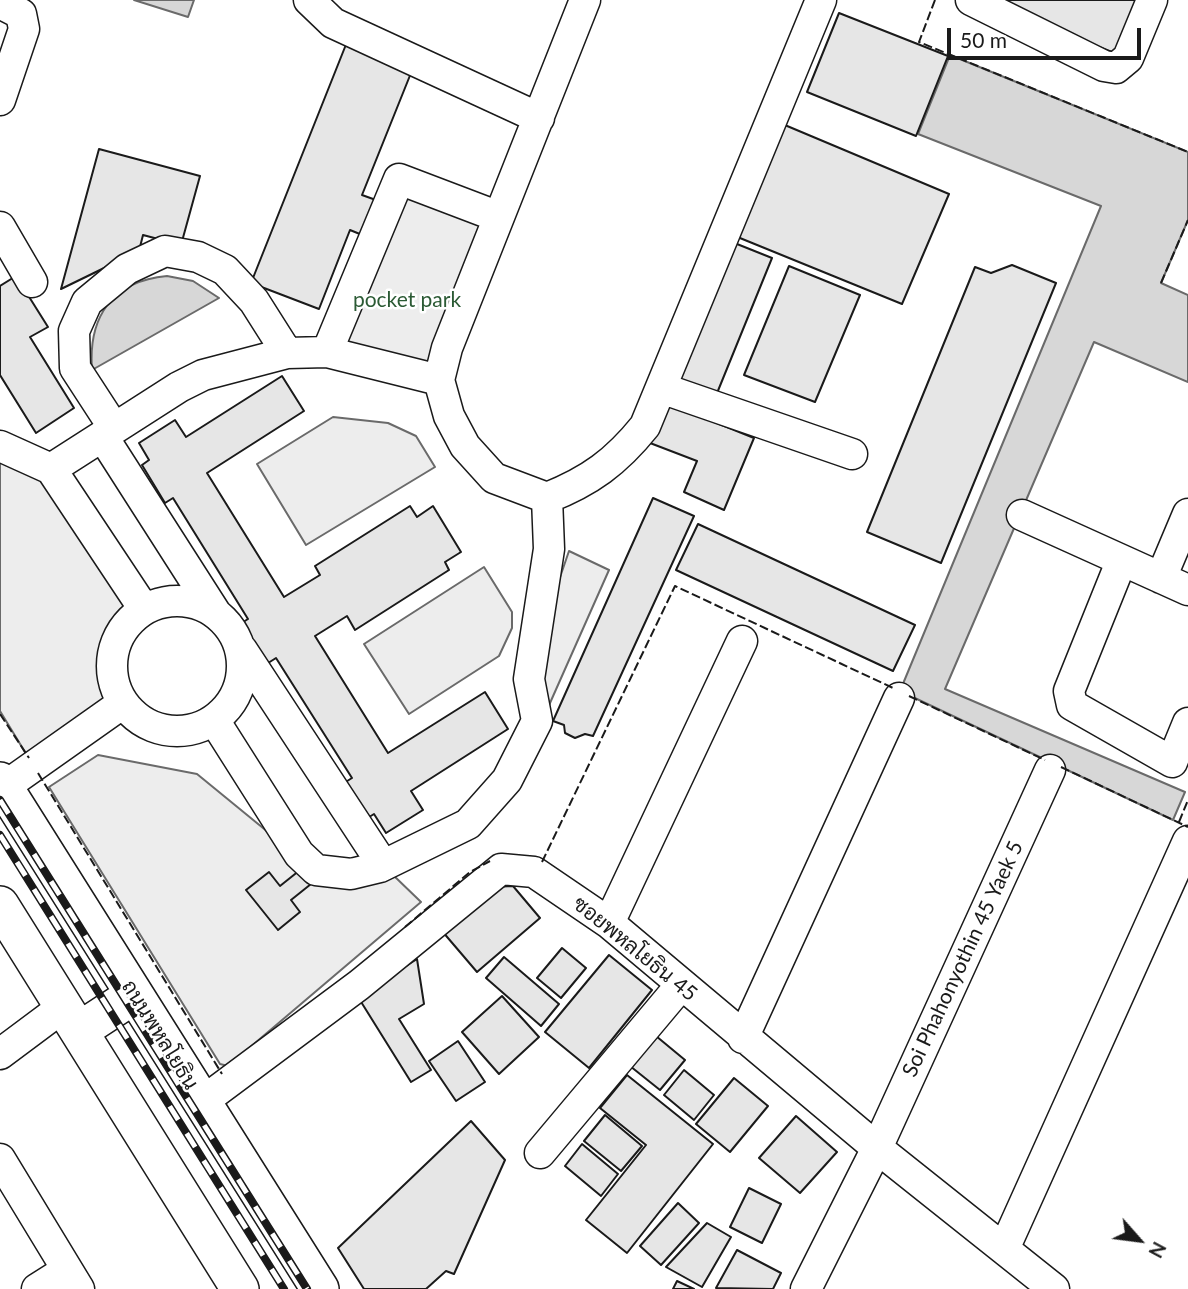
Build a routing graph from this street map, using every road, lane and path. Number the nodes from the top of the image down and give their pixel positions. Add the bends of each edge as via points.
1 (309, 0) edge
2 (585, 0) edge
3 (821, 0) edge
4 (971, 0) edge
5 (1152, 0) edge
6 (0, 3) edge
7 (0, 100) edge
8 (539, 118) junction
9 (499, 218) junction
10 (0, 227) edge
11 (32, 282) dead end
12 (327, 352) junction
13 (287, 354) junction
14 (439, 380) junction
15 (662, 387) junction
16 (108, 432) junction
17 (0, 446) edge
18 (852, 454) dead end
19 (51, 470) junction
20 (547, 498) junction
21 (1188, 514) edge
22 (1022, 515) dead end
23 (1121, 562) junction
24 (1161, 578) junction
25 (1188, 590) edge
26 (144, 609) junction
27 (215, 612) junction
28 (742, 641) dead end
29 (242, 650) junction
30 (899, 698) dead end
31 (123, 703) junction
32 (214, 720) junction
33 (1188, 723) edge
34 (1180, 766) edge
35 (1050, 770) dead end
36 (2, 784) edge
37 (1188, 841) edge
38 (383, 865) junction
39 (0, 905) edge
40 (609, 923) junction
41 (681, 985) junction
42 (134, 995) junction
43 (71, 1019) junction
44 (743, 1038) junction
45 (0, 1054) edge
46 (202, 1102) junction
47 (877, 1148) junction
48 (540, 1153) dead end
49 (0, 1159) edge
50 (1004, 1249) junction
51 (73, 1279) edge
52 (37, 1289) edge
53 (240, 1289) edge
54 (320, 1289) edge
55 (806, 1289) edge
56 (1054, 1289) edge

1 - 8 street via 333,23
2 - 8 street
3 - 15 street
4 - 5 street via 1115,68 1128,58
6 - 7 street via 21,14 24,29
8 - 9 street
9 - 12 street via 399,179
9 - 14 street via 447,348
10 - 11 street
12 - 13 street
12 - 14 street
13 - 16 street via 204,375
13 - 16 street via 254,301 225,270 198,257 165,251 127,269 88,302 74,331 75,368
14 - 20 street via 449,416 465,446 494,478
15 - 18 street
15 - 20 street via 645,426 621,456 588,479
16 - 19 street
16 - 27 street
17 - 19 street
19 - 26 street
20 - 38 street via 549,549 529,679 537,721 507,780 468,824
21 - 24 street
22 - 23 street
23 - 24 street
23 - 34 street via 1069,691 1072,705
24 - 25 street
26 - 27 street via 173,600 195,602
26 - 31 street via 115,645 112,675
27 - 29 street via 228,622
28 - 40 street
29 - 32 street via 239,690
29 - 38 street
30 - 44 street
31 - 32 street via 149,725 165,730 198,728
31 - 36 street
32 - 38 street via 299,854 316,870 351,874
33 - 34 street
35 - 47 street, Soi Phahonyothin 45 Yaek 5
36 - 42 main road, ถนนพหลโยธิน
37 - 50 street
39 - 43 main road
40 - 41 street, ซอยพหลโยธิน 45
40 - 46 street, ซอยพหลโยธิน 45 via 534,872 501,869 359,985
41 - 44 street, ซอยพหลโยธิน 45
41 - 48 street
42 - 43 main road
42 - 46 main road, ถนนพหลโยธิน
43 - 45 street
43 - 53 main road
44 - 47 street, ซอยพหลโยธิน 45
46 - 54 main road, ถนนพหลโยธิน
47 - 50 street, ซอยพหลโยธิน 45
47 - 55 street, Soi Phahonyothin 45 Yaek 5
49 - 51 street
50 - 56 street, ซอยพหลโยธิน 45
51 - 52 street

